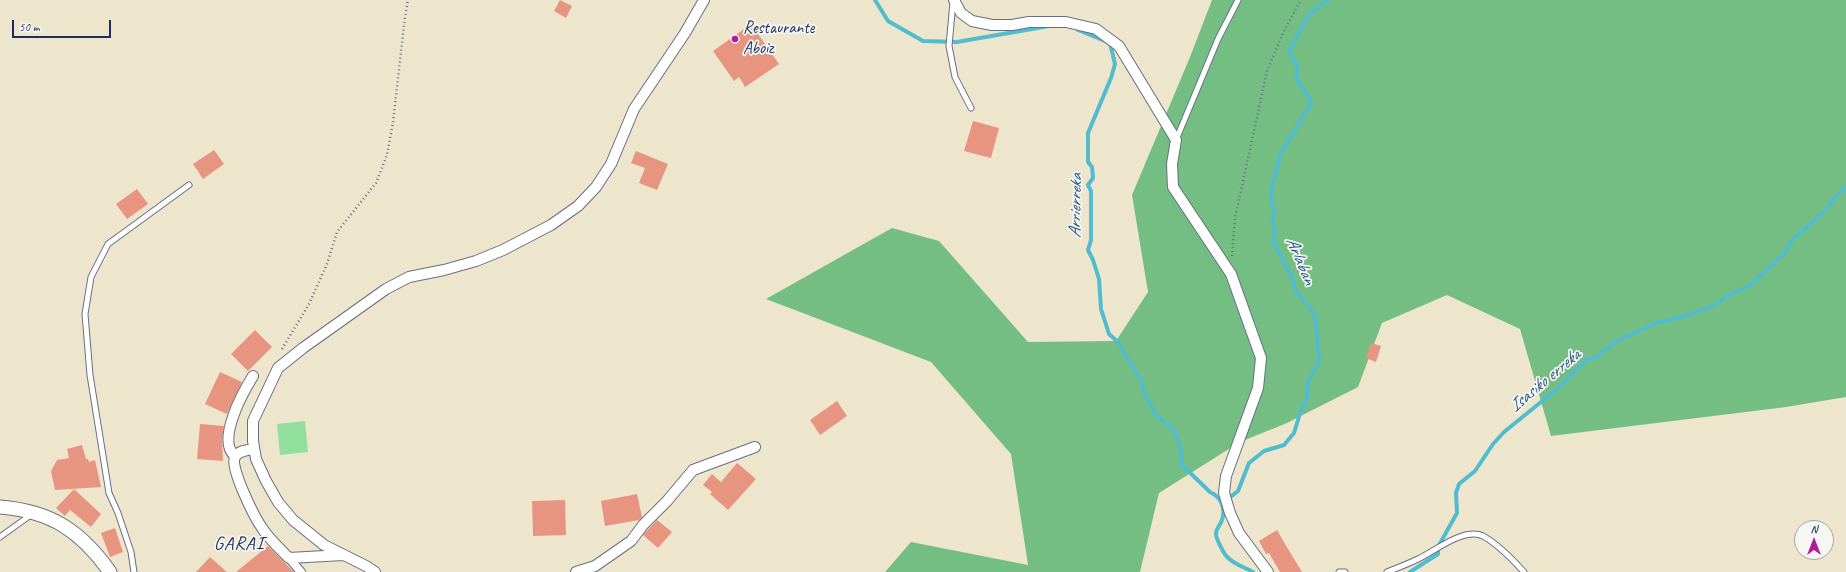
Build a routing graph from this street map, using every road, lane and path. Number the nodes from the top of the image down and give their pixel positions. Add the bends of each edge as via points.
1 (408, 0) edge
2 (704, 0) edge
3 (954, 0) edge
4 (1238, 0) edge
5 (1301, 0) edge
6 (971, 108) dead end
7 (1176, 140) junction
8 (189, 185) dead end
9 (1231, 274) junction
10 (278, 368) junction
11 (253, 376) dead end
12 (755, 447) dead end
13 (254, 448) junction
14 (235, 456) junction
15 (0, 506) edge
16 (34, 512) junction
17 (0, 537) edge
18 (344, 555) junction
19 (289, 558) junction
20 (110, 572) edge
21 (134, 572) edge
22 (301, 572) edge
23 (375, 572) edge
24 (576, 572) edge
25 (1268, 572) edge
26 (1339, 572) edge
27 (1345, 572) edge
28 (1387, 572) edge
29 (1524, 572) edge

1 - 10 path via 387,155 376,183 337,232 327,264 309,304 277,358
2 - 10 street via 634,109 611,164 596,187 578,206 551,225 503,250 444,270 409,276 386,289
3 - 6 lane via 949,46 955,77
3 - 7 street via 961,13 972,21 992,25 1066,22 1096,29 1119,46
4 - 7 lane via 1218,40
5 - 9 path via 1267,71 1235,218
7 - 9 street via 1172,164 1173,187
8 - 21 lane via 108,244 92,277 85,314 90,375 109,493 131,552
9 - 25 street via 1261,358 1258,388 1226,476 1224,493 1240,533
10 - 13 street via 253,421
11 - 14 street via 231,421 228,445 231,454
12 - 24 street via 693,470 631,540 595,566
13 - 14 street via 241,451
13 - 18 street via 266,481 278,502 293,520 324,545
14 - 19 street via 233,464 258,522
15 - 16 street
16 - 17 lane
16 - 20 street via 55,520 80,536
18 - 19 street
18 - 23 street
19 - 22 street
26 - 27 lane
28 - 29 lane via 1467,534 1482,536 1512,558

